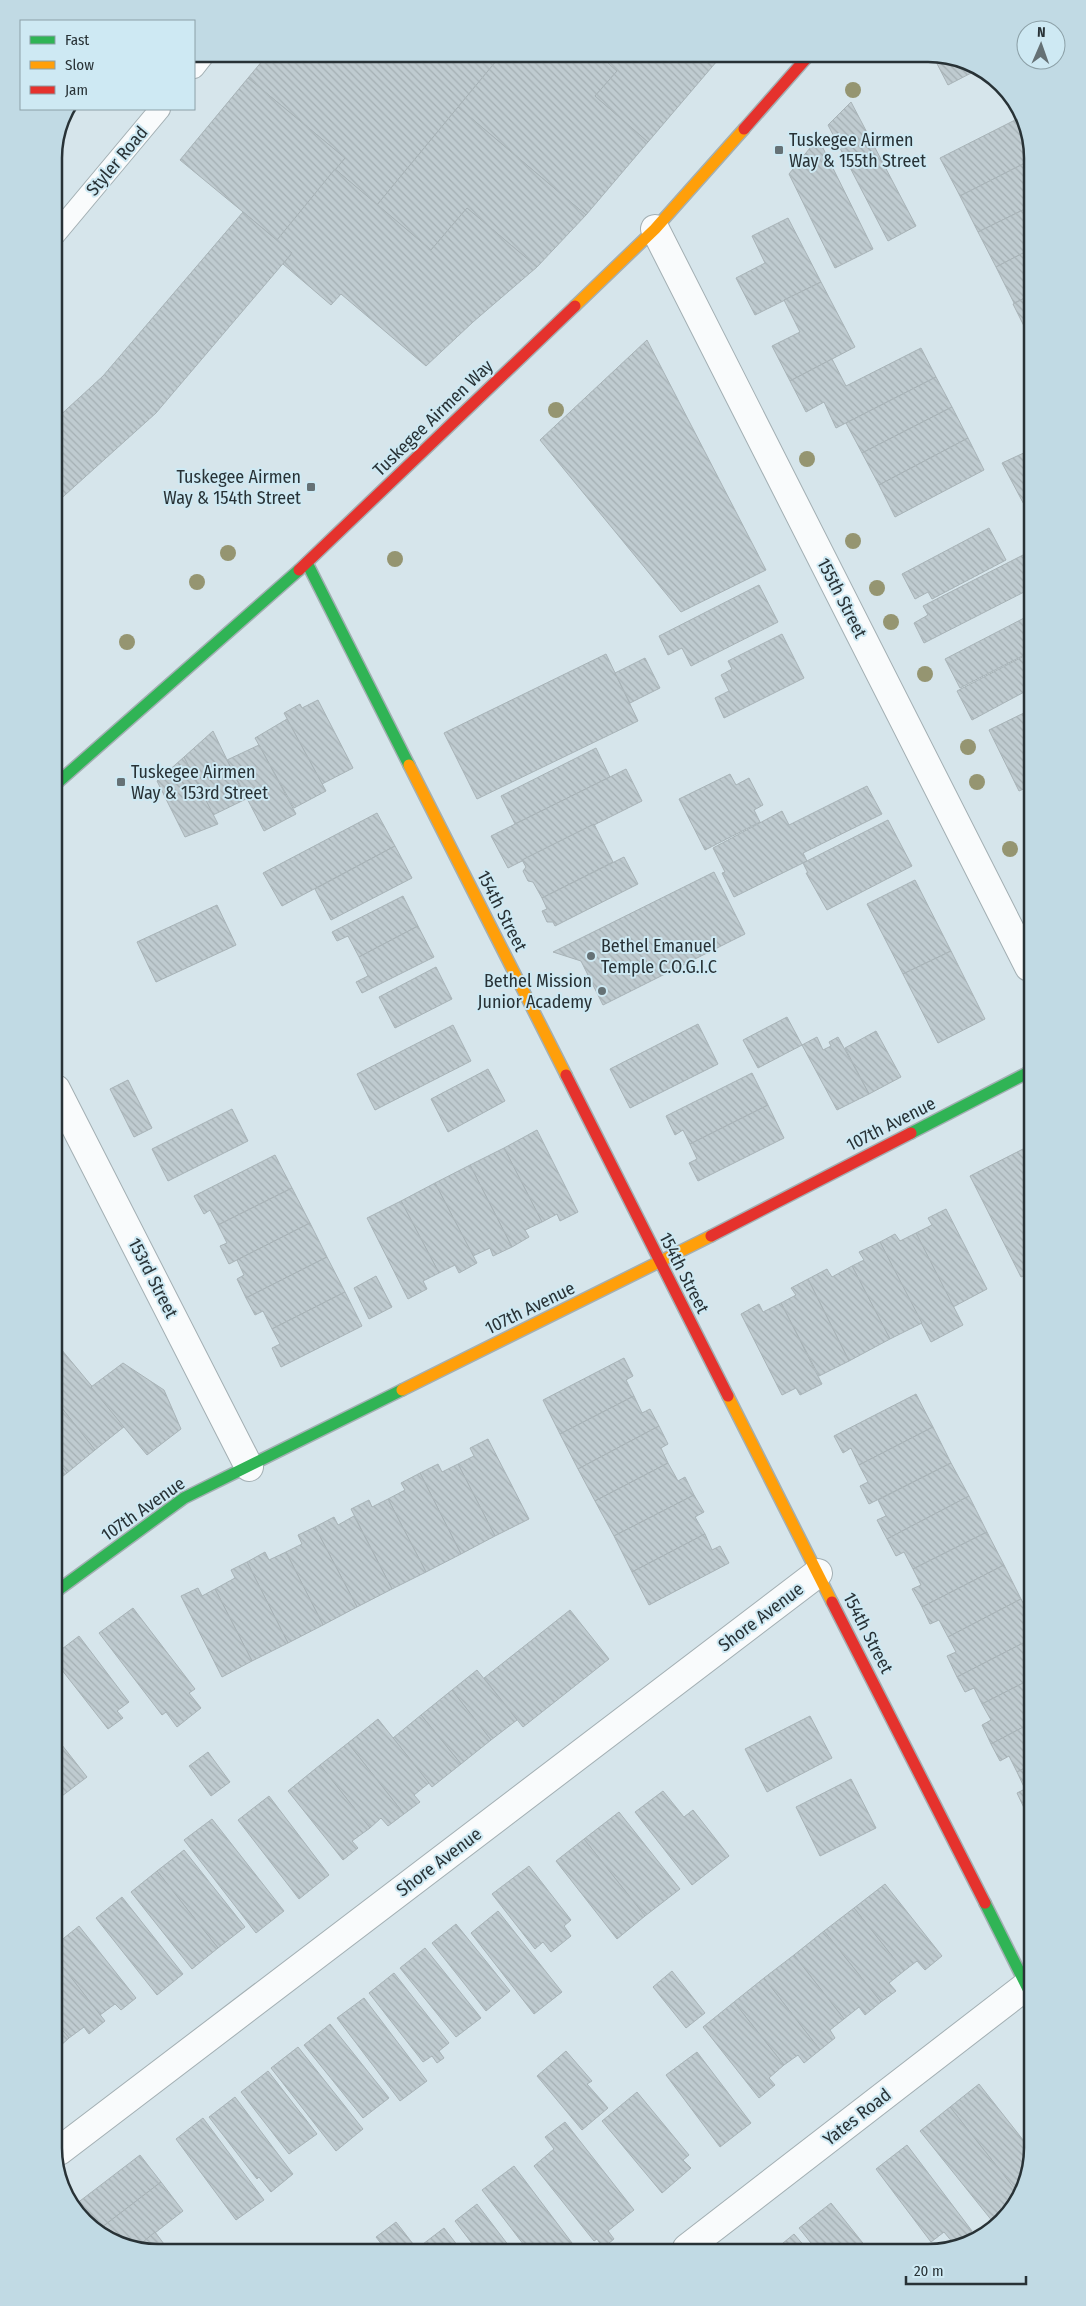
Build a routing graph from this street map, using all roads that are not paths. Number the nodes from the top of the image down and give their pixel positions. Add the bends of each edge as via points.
1 (802, 63) edge
2 (159, 110) edge
3 (63, 225) edge
4 (655, 229) junction
5 (307, 563) junction
6 (63, 778) edge
7 (1024, 957) edge
8 (1024, 1075) edge
9 (63, 1102) edge
10 (659, 1263) junction
11 (249, 1467) junction
12 (818, 1573) junction
13 (62, 1587) edge
14 (1024, 1982) edge
15 (1024, 1996) edge
16 (62, 2149) edge
17 (693, 2244) edge

1 - 4 street, Tuskegee Airmen Way
2 - 3 lane, Styler Road
4 - 5 street, Tuskegee Airmen Way
4 - 7 street, 155th Street
5 - 6 street, Tuskegee Airmen Way
5 - 10 street, 154th Street
8 - 10 street, 107th Avenue
9 - 11 street, 153rd Street
10 - 11 street, 107th Avenue
10 - 12 street, 154th Street
11 - 13 street, 107th Avenue via 184,1498
12 - 14 street, 154th Street
12 - 16 street, Shore Avenue
15 - 17 street, Yates Road

